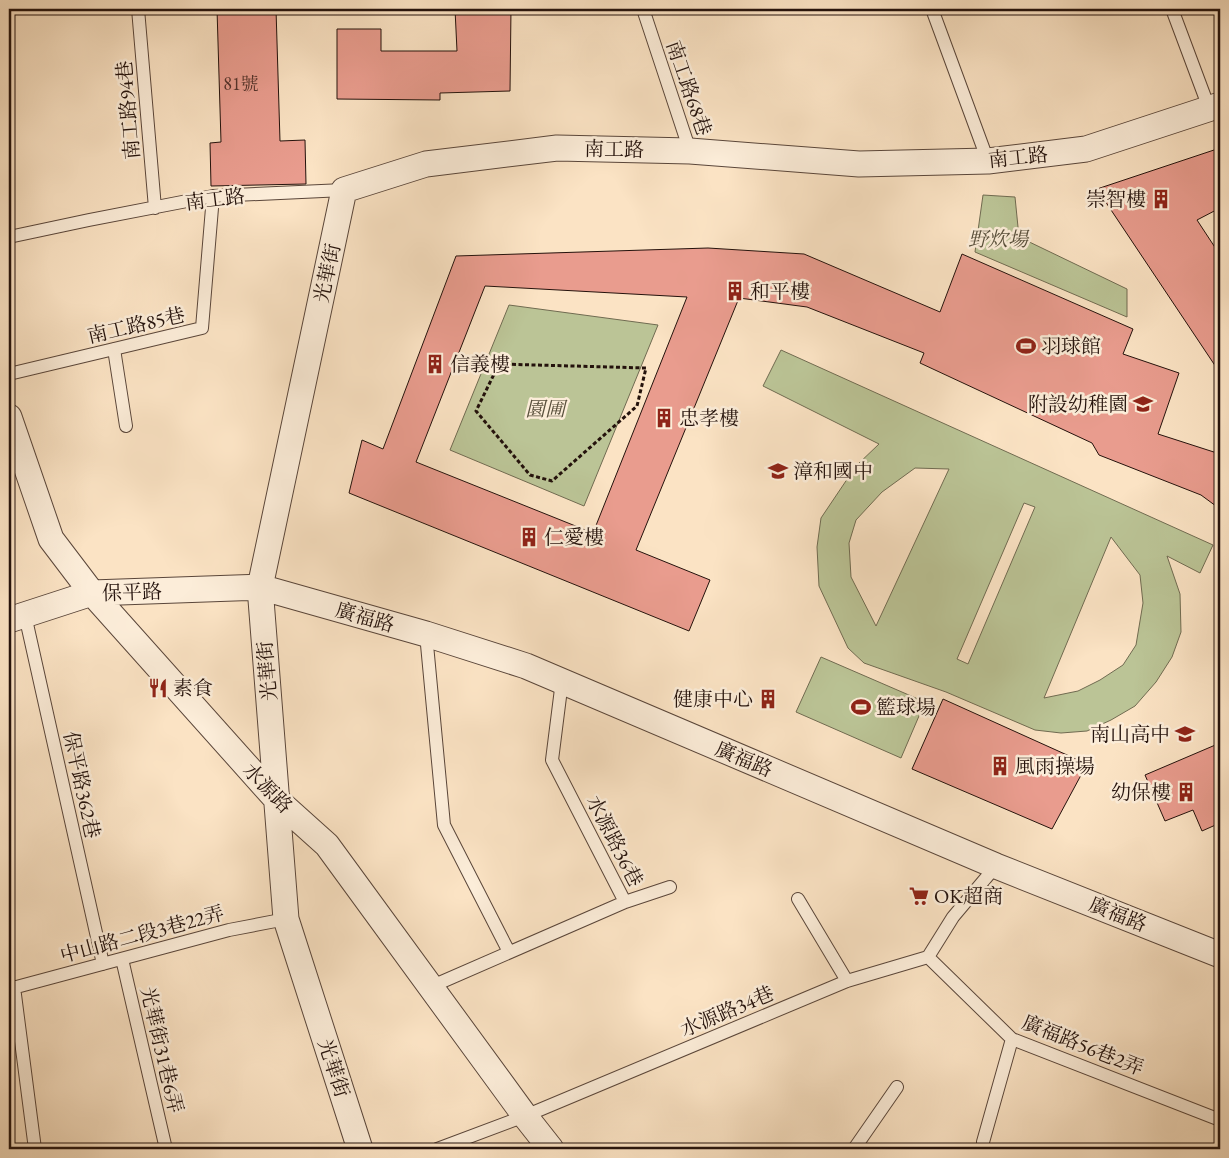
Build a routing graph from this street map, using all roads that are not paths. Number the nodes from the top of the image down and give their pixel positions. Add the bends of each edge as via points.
1 (138, 9) edge
2 (643, 9) edge
3 (932, 9) edge
4 (1172, 9) edge
5 (1215, 106) edge
6 (690, 151) junction
7 (988, 161) junction
8 (344, 190) junction
9 (213, 196) junction
10 (155, 208) junction
11 (9, 237) edge
12 (114, 349) junction
13 (9, 374) edge
14 (9, 417) edge
15 (126, 426) dead end
16 (260, 587) junction
17 (92, 593) junction
18 (17, 617) edge
19 (426, 634) junction
20 (562, 681) junction
21 (278, 801) junction
22 (996, 866) junction
23 (670, 888) dead end
24 (798, 899) dead end
25 (625, 902) junction
26 (286, 919) junction
27 (509, 952) junction
28 (1220, 955) edge
29 (928, 957) junction
30 (122, 959) junction
31 (103, 964) junction
32 (847, 981) junction
33 (430, 987) junction
34 (11, 988) edge
35 (1012, 1039) junction
36 (897, 1087) dead end
37 (525, 1116) junction
38 (1220, 1120) edge
39 (983, 1142) dead end
40 (35, 1149) edge
41 (166, 1149) edge
42 (360, 1149) edge
43 (437, 1149) edge
44 (551, 1149) edge
45 (854, 1149) edge

1 - 10 lane, 南工路94巷
2 - 6 lane, 南工路68巷
3 - 7 lane
4 - 5 lane
5 - 7 street, 南工路 via 1086,149
6 - 7 street, 南工路 via 859,164
6 - 8 street, 南工路 via 558,148 426,164
8 - 9 lane, 南工路
8 - 16 street, 光華街
9 - 10 lane, 南工路
9 - 12 lane, 南工路85巷 via 202,328
10 - 11 lane, 南工路
12 - 13 lane, 南工路85巷
12 - 15 lane
14 - 17 street, 水源路 via 51,539
16 - 17 street, 保平路
16 - 19 street, 廣福路
16 - 21 street, 光華街
17 - 18 street, 保平路
17 - 21 street, 水源路
18 - 31 lane, 保平路362巷
19 - 20 street, 廣福路
19 - 27 lane via 444,826
20 - 22 street, 廣福路
20 - 25 lane, 水源路36巷 via 552,760
21 - 26 street, 光華街
21 - 33 street, 水源路 via 327,845
22 - 28 street, 廣福路
22 - 29 lane via 953,918
23 - 25 lane
24 - 32 lane
25 - 27 lane, 水源路36巷
26 - 30 lane, 中山路二段3巷22弄 via 229,930
26 - 42 street, 光華街
27 - 33 lane, 水源路36巷
29 - 32 lane, 水源路34巷
29 - 35 lane, 廣福路56巷2弄
30 - 31 lane, 中山路二段3巷22弄
30 - 41 lane, 光華街31巷6弄
31 - 34 lane, 中山路二段3巷22弄
32 - 37 lane, 水源路34巷
33 - 37 street, 水源路
34 - 40 lane
35 - 38 lane, 廣福路56巷2弄
35 - 39 lane
36 - 45 lane
37 - 43 lane, 水源路34巷
37 - 44 street, 水源路

